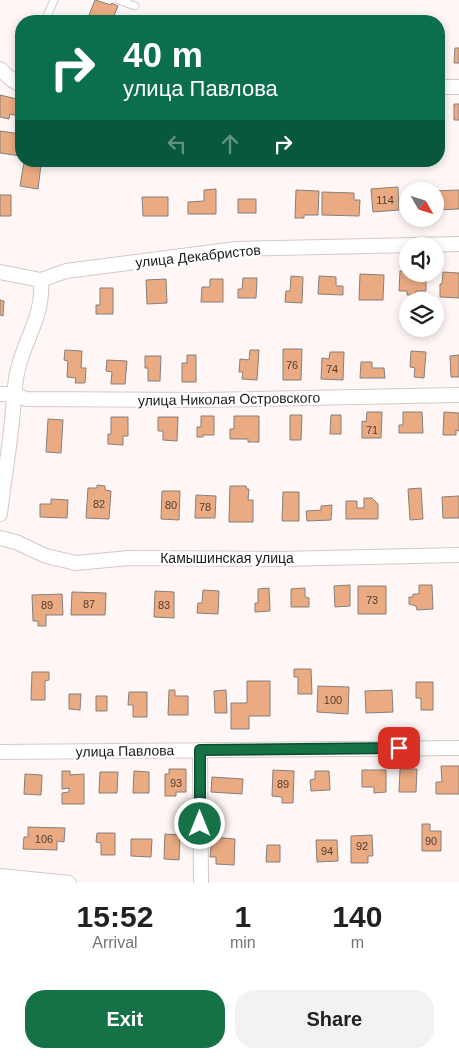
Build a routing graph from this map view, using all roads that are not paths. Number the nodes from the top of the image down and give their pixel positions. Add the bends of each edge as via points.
1 (54, 0) edge
2 (119, 0) edge
3 (135, 6) dead end
4 (48, 15) edge
5 (0, 69) edge
6 (15, 81) edge
7 (445, 87) edge
8 (459, 87) edge
9 (459, 244) edge
10 (0, 272) edge
11 (40, 280) junction
12 (0, 394) edge
13 (15, 394) junction
14 (459, 395) edge
15 (0, 514) edge
16 (0, 538) edge
17 (459, 555) edge
18 (459, 748) edge
19 (200, 750) junction
20 (0, 752) edge
21 (0, 876) edge
22 (69, 883) edge
23 (201, 883) edge

1 - 4 lane
2 - 3 lane
5 - 6 street
7 - 8 street
9 - 11 street, улица Декабристов via 236,249 66,271
10 - 11 street
11 - 13 street via 39,313 23,352
12 - 13 street, улица Николая Островского
13 - 14 street, улица Николая Островского via 26,399 182,400
13 - 15 street
16 - 17 street, Камышинская улица via 46,556 76,563 129,558
18 - 19 street, улица Павлова
19 - 20 street, улица Павлова
19 - 23 street
21 - 22 street

